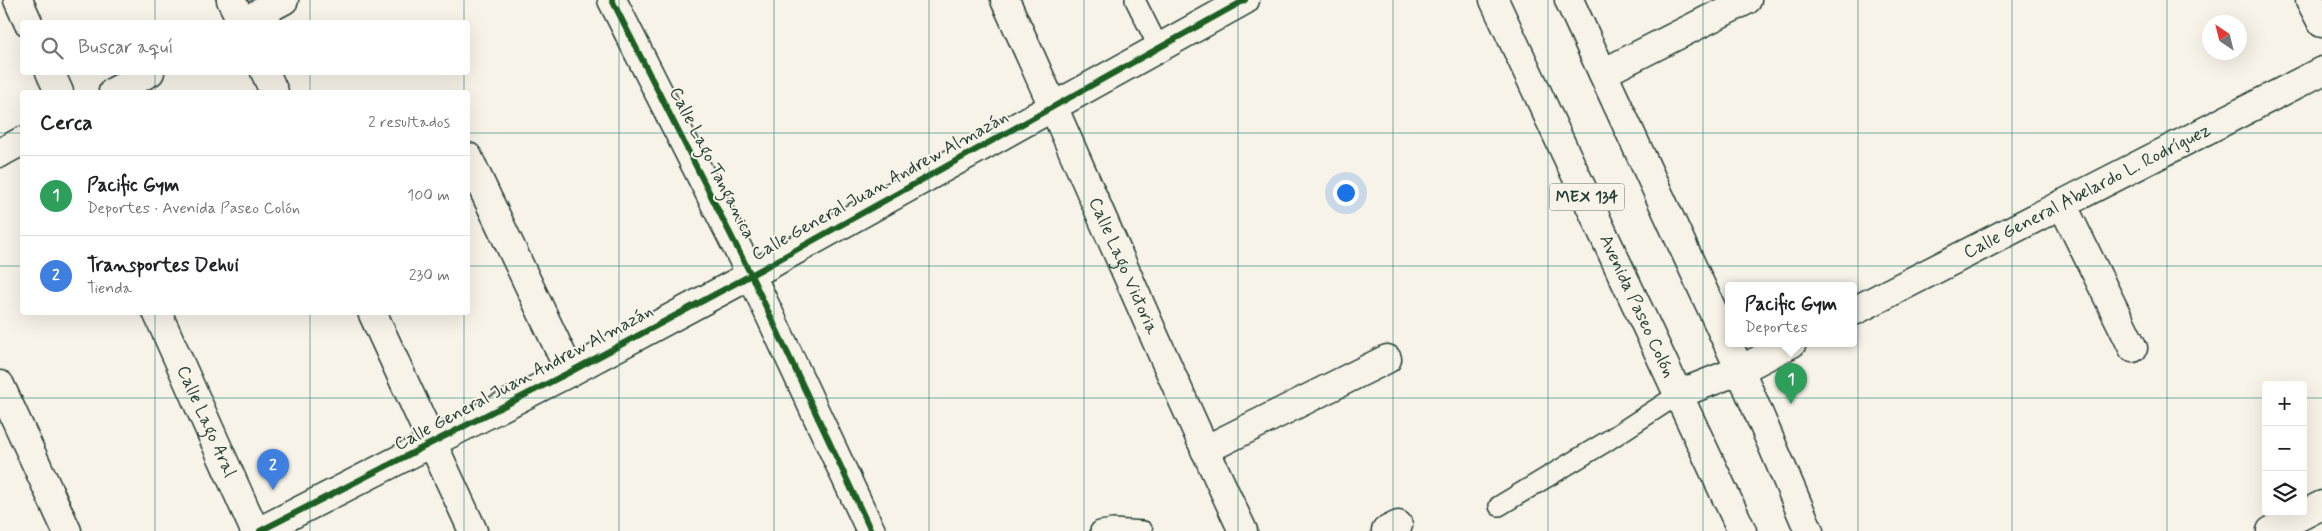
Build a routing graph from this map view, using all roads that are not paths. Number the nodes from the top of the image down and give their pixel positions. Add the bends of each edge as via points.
1 (18, 0) edge
2 (231, 0) edge
3 (284, 0) edge
4 (612, 0) edge
5 (1005, 0) edge
6 (1135, 0) edge
7 (1245, 0) edge
8 (1494, 0) edge
9 (1569, 0) edge
10 (1747, 0) edge
11 (2310, 0) edge
12 (27, 20) edge
13 (242, 20) edge
14 (247, 20) edge
15 (2322, 23) edge
16 (1159, 48) junction
17 (2322, 71) edge
18 (1603, 73) junction
19 (51, 75) edge
20 (144, 75) edge
21 (266, 75) edge
22 (58, 90) edge
23 (116, 90) edge
24 (273, 90) edge
25 (1054, 107) junction
26 (20, 142) edge
27 (0, 153) edge
28 (470, 161) edge
29 (2062, 204) junction
30 (751, 275) junction
31 (1857, 309) edge
32 (158, 315) edge
33 (373, 315) edge
34 (1725, 337) edge
35 (1729, 347) edge
36 (1784, 347) edge
37 (2133, 348) dead end
38 (1387, 358) dead end
39 (1740, 370) junction
40 (570, 372) junction
41 (0, 385) edge
42 (1679, 394) junction
43 (431, 444) junction
44 (1204, 450) junction
45 (1499, 506) dead end
46 (2322, 506) edge
47 (67, 531) edge
48 (255, 531) edge
49 (260, 531) edge
50 (473, 531) edge
51 (871, 531) edge
52 (1100, 531) edge
53 (1142, 531) edge
54 (1243, 531) edge
55 (1742, 531) edge
56 (1809, 531) edge
57 (2271, 531) edge

1 - 12 street
2 - 13 street
3 - 14 street
4 - 30 street, Calle Lago Tanganica
5 - 25 street, Calle Lago Victoria
6 - 16 lane
7 - 16 street, Calle General Juan Andrew Almazán
8 - 42 street, Avenida Paseo Colón / MEX 134
9 - 18 street
10 - 18 street
11 - 15 street
16 - 25 street, Calle General Juan Andrew Almazán
17 - 29 street, Calle General Abelardo L. Rodríguez
18 - 34 street
19 - 22 street
20 - 23 street
21 - 24 street
25 - 30 street, Calle General Juan Andrew Almazán
25 - 44 street, Calle Lago Victoria
26 - 27 street
28 - 40 street
29 - 31 street, Calle General Abelardo L. Rodríguez
29 - 37 street
30 - 40 street, Calle General Juan Andrew Almazán
30 - 51 street, Calle Lago Tanganica
32 - 48 street, Calle Lago Aral
33 - 43 street
35 - 39 street
36 - 39 street
38 - 44 street
39 - 42 street
39 - 56 street
40 - 43 street, Calle General Juan Andrew Almazán
41 - 47 street
42 - 45 lane via 1604,444
42 - 55 street, Avenida Paseo Colón / MEX 134
43 - 49 street, Calle General Juan Andrew Almazán
43 - 50 street
44 - 54 street, Calle Lago Victoria
46 - 57 street
52 - 53 lane

